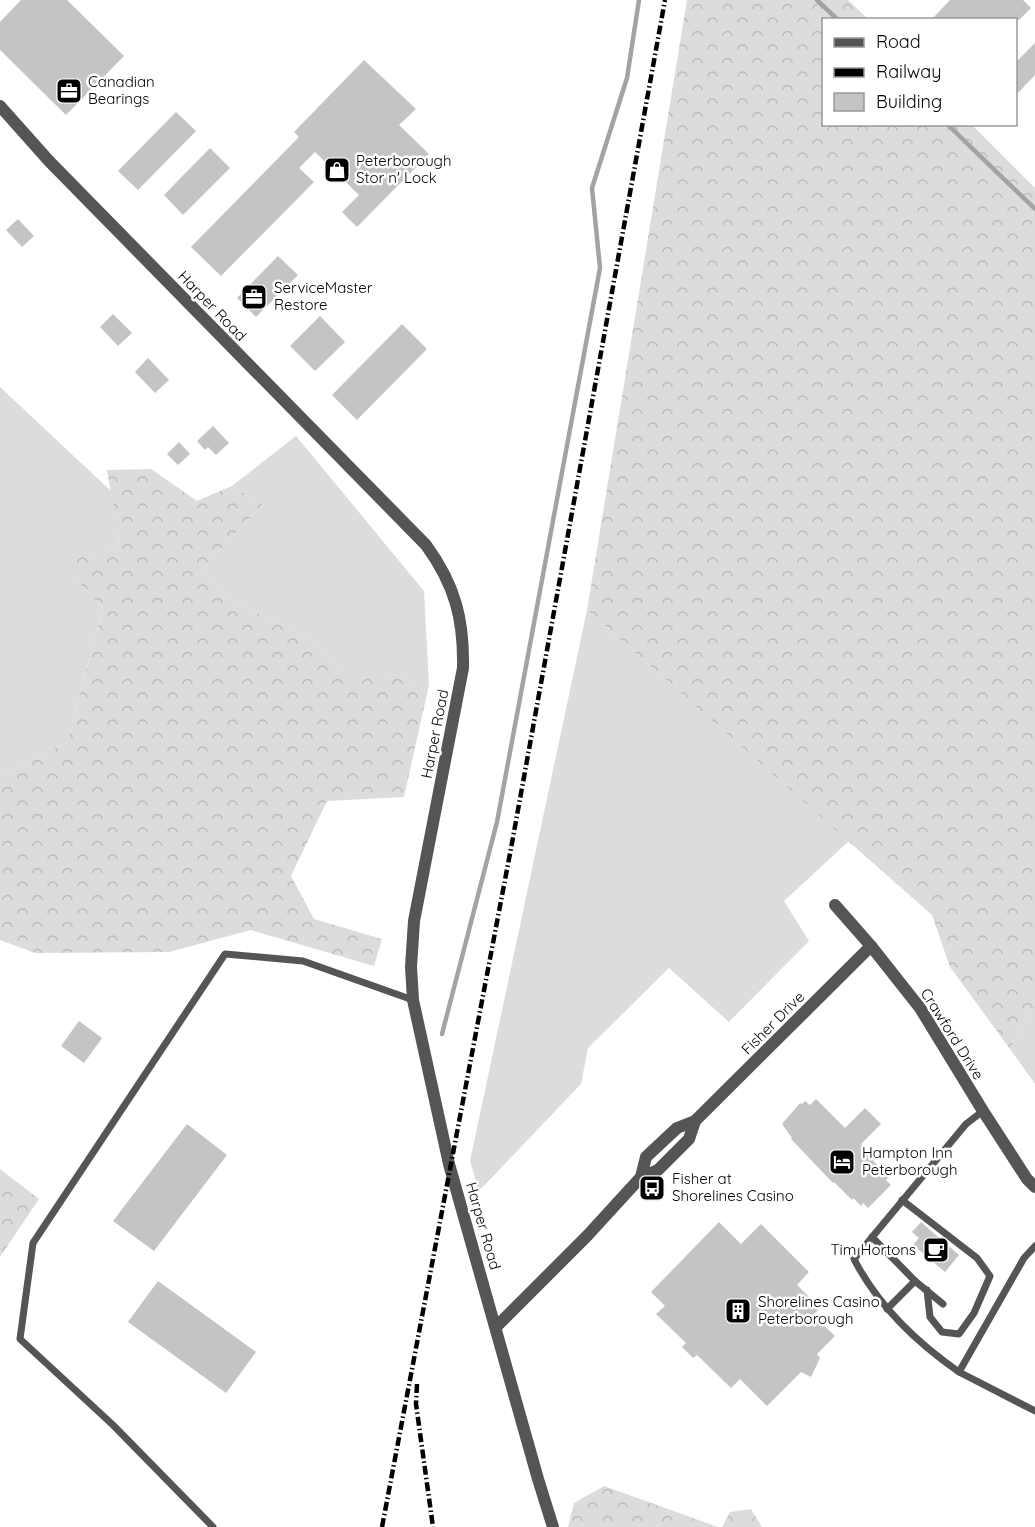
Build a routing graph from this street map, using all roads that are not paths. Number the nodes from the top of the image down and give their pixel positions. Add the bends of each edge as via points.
1 (0, 106) edge
2 (835, 904) dead end
3 (871, 946) junction
4 (413, 1000) junction
5 (983, 1111) junction
6 (1035, 1187) edge
7 (902, 1200) junction
8 (872, 1237) junction
9 (1035, 1246) edge
10 (915, 1281) junction
11 (927, 1290) junction
12 (943, 1304) dead end
13 (887, 1309) junction
14 (496, 1327) junction
15 (959, 1372) junction
16 (1035, 1411) edge
17 (213, 1527) edge
18 (553, 1527) edge

1 - 4 street, Harper Road via 426,545 447,578 460,617 463,668 414,921
2 - 3 street, Crawford Drive
3 - 5 street, Crawford Drive via 920,1008
3 - 14 street, Fisher Drive via 695,1122 689,1139 658,1170 641,1177
4 - 14 street, Harper Road via 449,1164
4 - 17 lane via 303,961 225,954 33,1244 20,1338
5 - 6 street, Crawford Drive
5 - 7 lane via 966,1124
7 - 8 lane
7 - 11 lane via 977,1258 990,1276 974,1313 959,1334 942,1332 930,1317
8 - 10 lane
8 - 13 lane via 854,1259
9 - 15 lane via 1024,1258
10 - 11 lane
10 - 13 lane
11 - 12 lane
13 - 15 lane via 926,1349
14 - 18 street, Harper Road
15 - 16 lane

